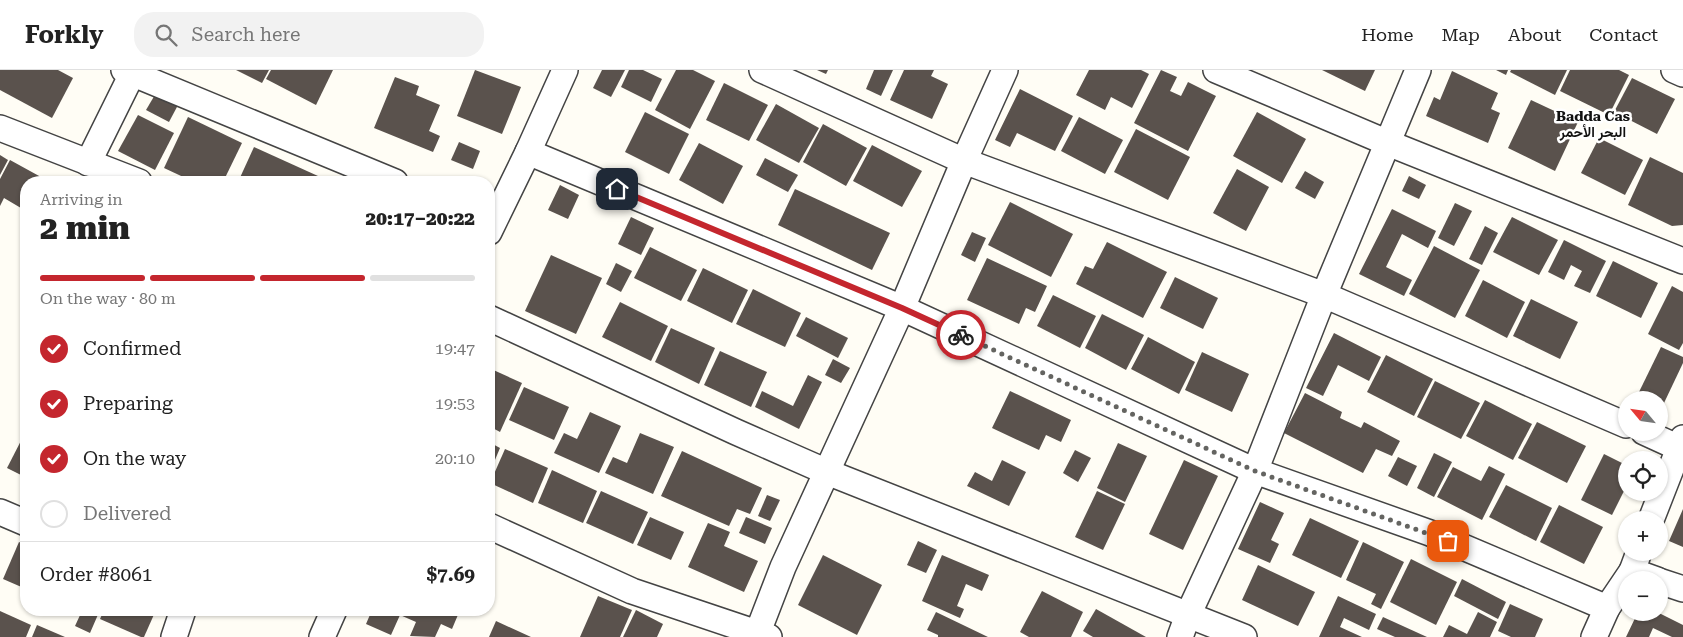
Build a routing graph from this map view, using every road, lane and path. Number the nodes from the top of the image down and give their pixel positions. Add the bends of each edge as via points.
1 (565, 70) edge
2 (762, 70) edge
3 (1005, 70) edge
4 (1216, 70) edge
5 (1418, 70) edge
6 (1674, 70) edge
7 (130, 71) edge
8 (1683, 74) edge
9 (0, 128) edge
10 (1388, 143) junction
11 (528, 152) junction
12 (964, 161) junction
13 (88, 163) junction
14 (123, 176) edge
15 (381, 176) edge
16 (495, 216) edge
17 (1683, 261) edge
18 (1324, 295) junction
19 (902, 308) junction
20 (495, 321) edge
21 (1618, 422) edge
22 (1668, 439) edge
23 (1681, 443) edge
24 (1255, 471) junction
25 (827, 472) junction
26 (1655, 511) edge
27 (0, 512) edge
28 (20, 520) edge
29 (495, 529) edge
30 (1635, 562) edge
31 (1646, 571) edge
32 (1668, 584) edge
33 (1683, 590) edge
34 (1606, 608) junction
35 (181, 616) edge
36 (332, 616) edge
37 (1184, 626) edge
38 (325, 636) edge
39 (761, 636) edge
40 (174, 637) edge
41 (1244, 637) edge
42 (1594, 637) edge

1 - 11 street
2 - 12 street
3 - 12 street
4 - 10 street
5 - 10 street
6 - 8 street
7 - 13 street
7 - 15 street
9 - 13 street
10 - 17 street
10 - 18 street
11 - 16 street
11 - 19 street
12 - 18 street
12 - 19 street
13 - 14 street
18 - 21 street
18 - 24 street
19 - 24 street
19 - 25 street
20 - 25 street
22 - 23 street
23 - 26 street
24 - 34 street via 1430,533
24 - 37 street
25 - 37 street
25 - 39 street via 783,567
27 - 28 street
29 - 39 street via 632,591
30 - 31 street
30 - 34 street
32 - 33 street
34 - 42 street
35 - 40 street
36 - 38 street
37 - 41 street

